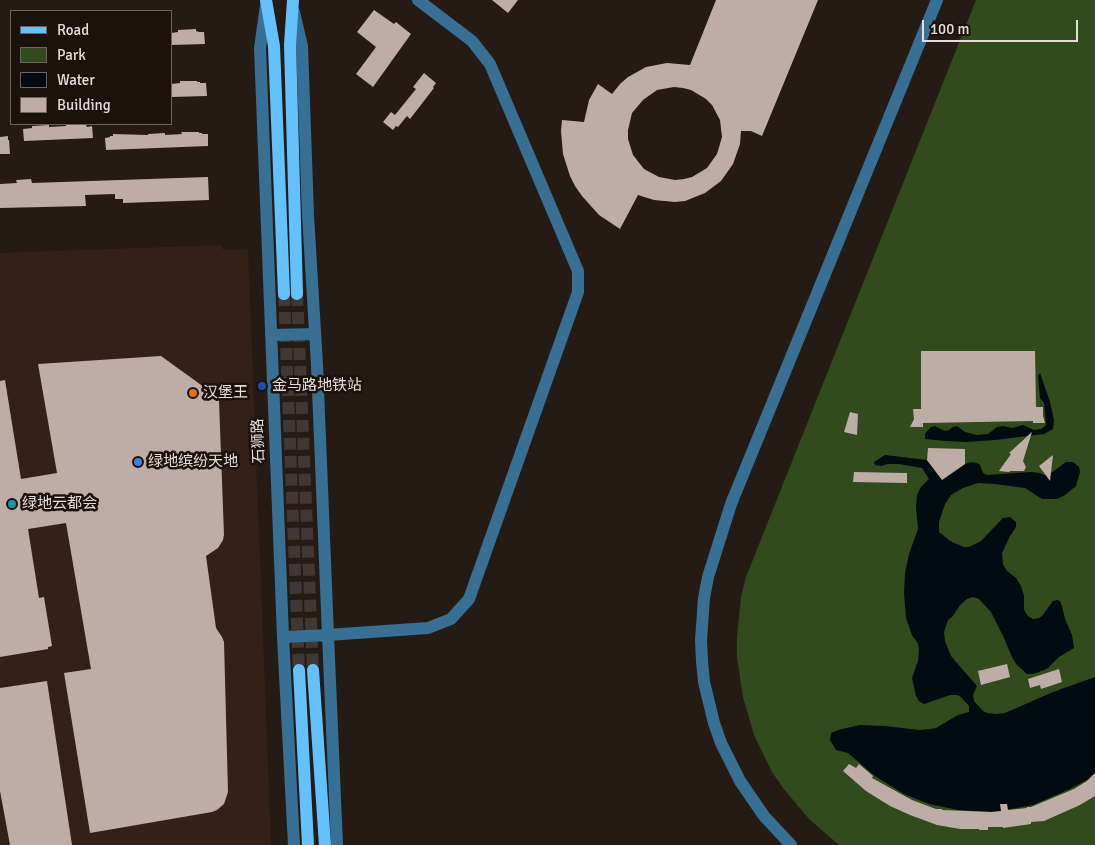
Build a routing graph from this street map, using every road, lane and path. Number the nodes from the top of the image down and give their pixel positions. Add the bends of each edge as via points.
1 (418, 0) edge
2 (937, 0) edge
3 (266, 3) edge
4 (293, 6) edge
5 (284, 294) tunnel mouth
6 (297, 294) tunnel mouth
7 (315, 334) junction
8 (271, 335) junction
9 (328, 635) junction
10 (283, 637) junction
11 (299, 670) tunnel mouth
12 (313, 670) tunnel mouth
13 (294, 845) edge
14 (308, 845) edge
15 (325, 845) edge
16 (337, 845) edge
17 (791, 845) edge

1 - 9 street via 472,41 490,64 578,271 578,292 469,599 451,619 428,628
2 - 17 street via 731,504 704,598 701,640 704,682 721,744 740,782 764,816
3 - 5 main road, 石狮路 via 274,46
3 - 8 street, 石狮路 via 260,48
4 - 6 main road via 290,45
4 - 7 street via 302,46
7 - 8 street
7 - 9 street
8 - 10 street, 石狮路
9 - 10 street
9 - 16 street
10 - 13 street, 石狮路
11 - 14 main road
12 - 15 main road

